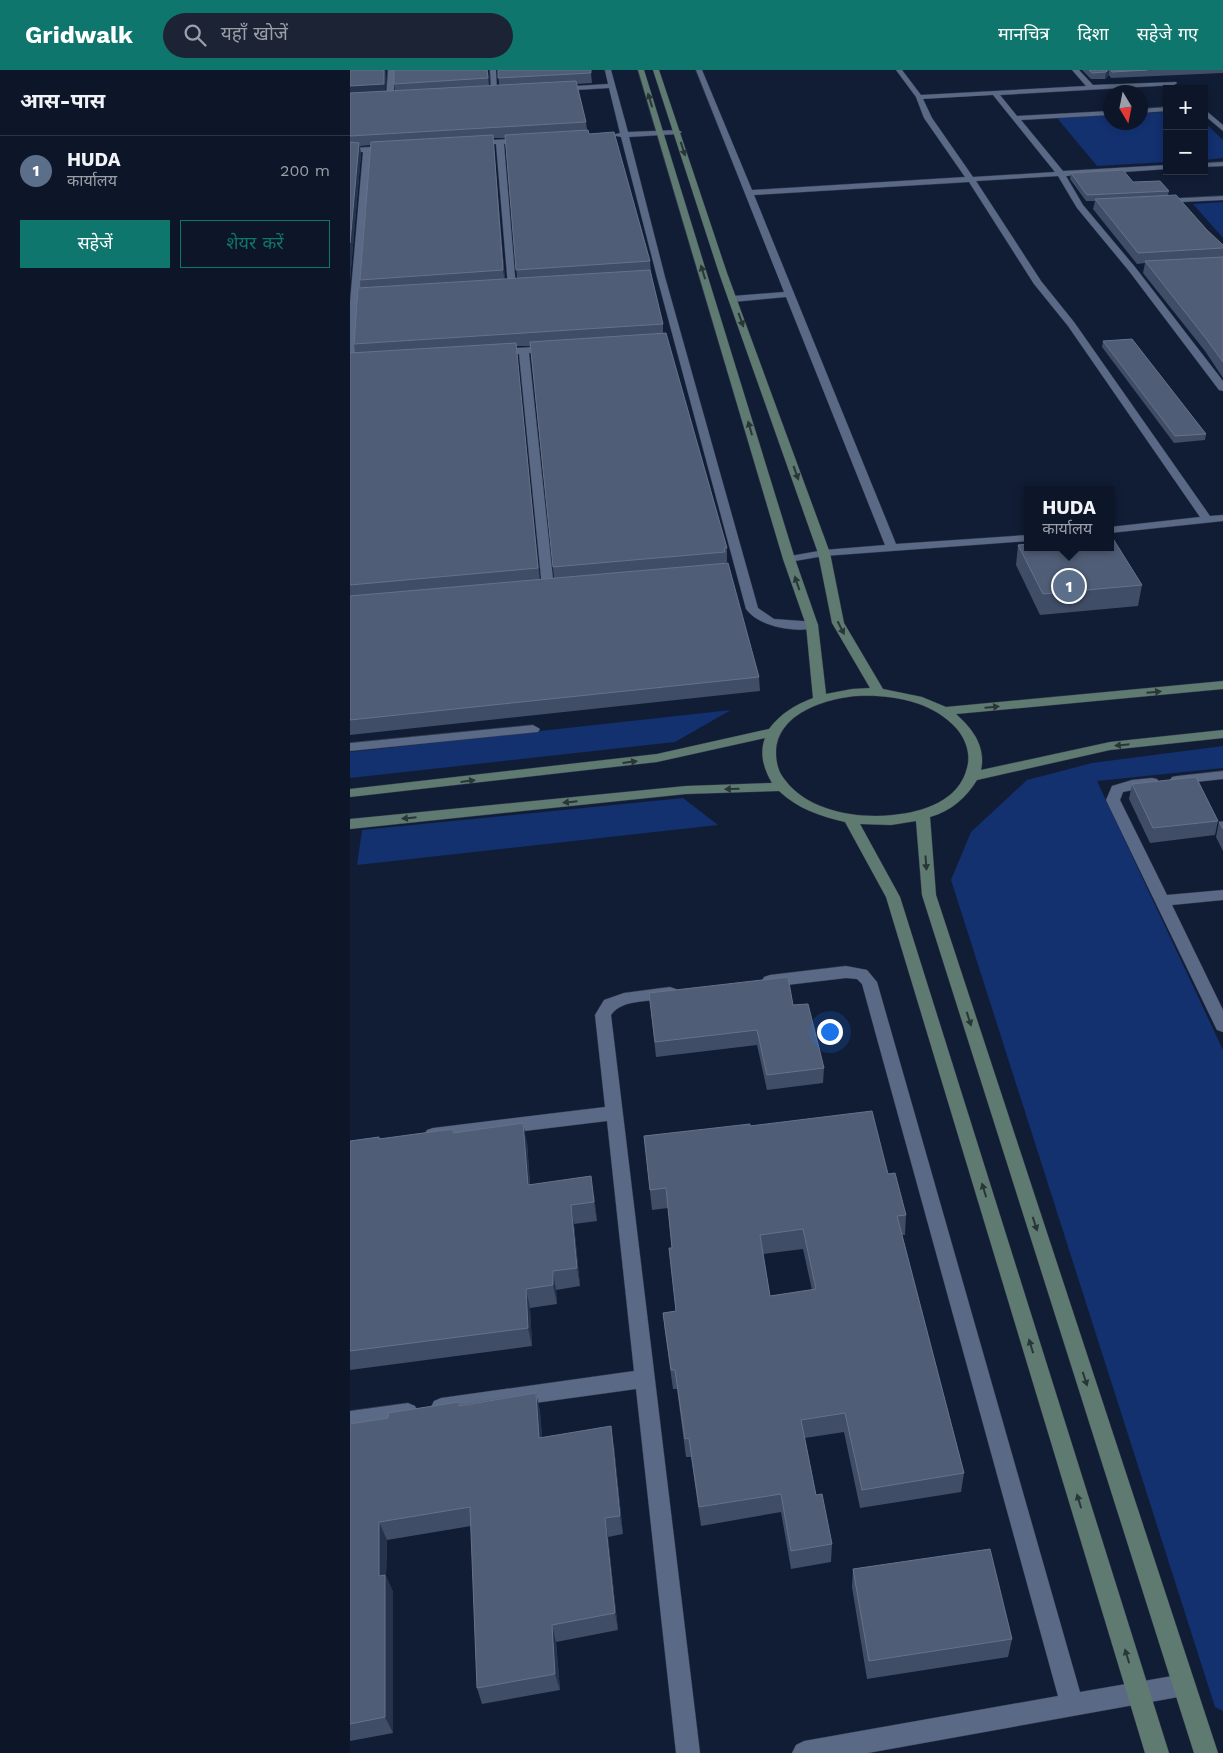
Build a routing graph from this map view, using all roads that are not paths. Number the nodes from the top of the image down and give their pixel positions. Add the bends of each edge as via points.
1 (391, 70) edge
2 (493, 70) edge
3 (608, 70) edge
4 (641, 70) edge
5 (656, 70) edge
6 (699, 70) edge
7 (899, 70) edge
8 (1075, 70) edge
9 (1167, 76) dead end
10 (1174, 83) joint
11 (612, 86) junction
12 (1091, 87) junction
13 (554, 89) edge
14 (495, 92) junction
15 (505, 92) edge
16 (486, 93) edge
17 (995, 93) junction
18 (400, 97) edge
19 (919, 97) junction
20 (1163, 109) edge
21 (1148, 110) edge
22 (1103, 113) edge
23 (1208, 115) edge
24 (1015, 118) junction
25 (1223, 129) edge
26 (678, 132) junction
27 (660, 133) junction
28 (625, 135) junction
29 (606, 136) edge
30 (538, 140) edge
31 (500, 142) junction
32 (462, 144) edge
33 (395, 148) edge
34 (367, 149) junction
35 (350, 150) edge
36 (1223, 164) edge
37 (1208, 165) edge
38 (1163, 167) edge
39 (1061, 174) junction
40 (972, 180) junction
41 (750, 193) junction
42 (1223, 198) edge
43 (1180, 200) junction
44 (1152, 202) edge
45 (1186, 207) edge
46 (512, 287) edge
47 (789, 294) junction
48 (733, 299) junction
49 (351, 341) edge
50 (563, 348) edge
51 (524, 351) junction
52 (486, 353) edge
53 (353, 360) edge
54 (1219, 377) edge
55 (1223, 388) edge
56 (1223, 518) edge
57 (1208, 519) junction
58 (1114, 530) edge
59 (1024, 538) edge
60 (892, 548) junction
61 (824, 553) junction
62 (788, 559) junction
63 (548, 588) edge
64 (812, 625) junction
65 (1223, 685) edge
66 (879, 692) junction
67 (820, 699) junction
68 (944, 711) junction
69 (533, 729) dead end
70 (774, 732) junction
71 (1223, 734) edge
72 (350, 747) edge
73 (1223, 775) edge
74 (974, 776) junction
75 (781, 787) junction
76 (350, 793) edge
77 (923, 814) junction
78 (851, 820) junction
79 (350, 824) edge
80 (1223, 895) edge
81 (1162, 901) junction
82 (759, 983) edge
83 (682, 992) edge
84 (1223, 1026) edge
85 (614, 1113) junction
86 (418, 1136) edge
87 (644, 1379) junction
88 (350, 1420) edge
89 (1184, 1685) junction
90 (1138, 1692) junction
91 (1072, 1704) junction
92 (688, 1753) edge
93 (804, 1753) edge
94 (1157, 1753) edge
95 (1206, 1753) edge

1 - 18 street via 386,98
2 - 14 street
3 - 11 street
27 -> 4 street
5 - 26 street
6 - 41 street
7 - 19 street
8 - 12 street
9 - 10 street
10 - 12 street
11 - 13 street
11 - 28 street
12 - 17 street
14 - 15 street
14 - 16 street
17 - 19 street
17 - 24 street
19 - 40 street via 928,118
20 - 21 street
22 - 24 street
23 - 25 street
24 - 39 street
26 - 27 street
26 -> 48 street
27 - 28 street
62 -> 27 street
28 - 29 street
28 - 64 street via 656,278 736,571 757,616 766,621
30 - 31 street
31 - 32 street
31 - 46 street
33 - 34 street
34 - 35 street
34 - 49 street via 360,297
36 - 37 street
38 - 39 street
39 - 40 street
39 - 54 street
40 - 41 street
40 - 57 street via 1037,282
41 - 47 street
42 - 43 street
43 - 44 street
43 - 45 street
47 - 48 street
47 - 60 street
48 -> 61 street
49 - 53 street
50 - 51 street
51 - 52 street
51 - 63 street
54 - 55 street
56 - 57 street
57 - 58 street
59 - 60 street
60 - 61 street
61 - 62 street
61 -> 66 street via 838,623
64 -> 62 street
64 - 67 street
68 -> 65 street
66 - 67 street via 848,693
66 - 68 street via 910,697
67 - 70 street via 784,719
68 - 74 street via 961,724 973,740 977,758
69 - 72 street
70 - 75 street via 768,750 770,769
76 -> 70 street via 657,758
71 -> 74 street via 1110,746
73 - 81 street via 1132,784 1117,789 1113,800
74 - 77 street via 963,791 946,805
75 - 78 street via 799,802 823,813
75 -> 79 street via 686,790
77 - 78 street via 888,821
77 -> 89 street via 929,896
90 -> 78 street via 893,896
80 - 81 street
81 - 84 street
82 - 91 street via 846,972 861,974 869,982
83 - 85 street via 624,999 610,1004 603,1015
85 - 86 street
85 - 87 street
87 - 88 street
87 - 92 street
89 - 90 street
89 - 95 street
90 - 91 street
90 - 94 street
91 - 93 street

